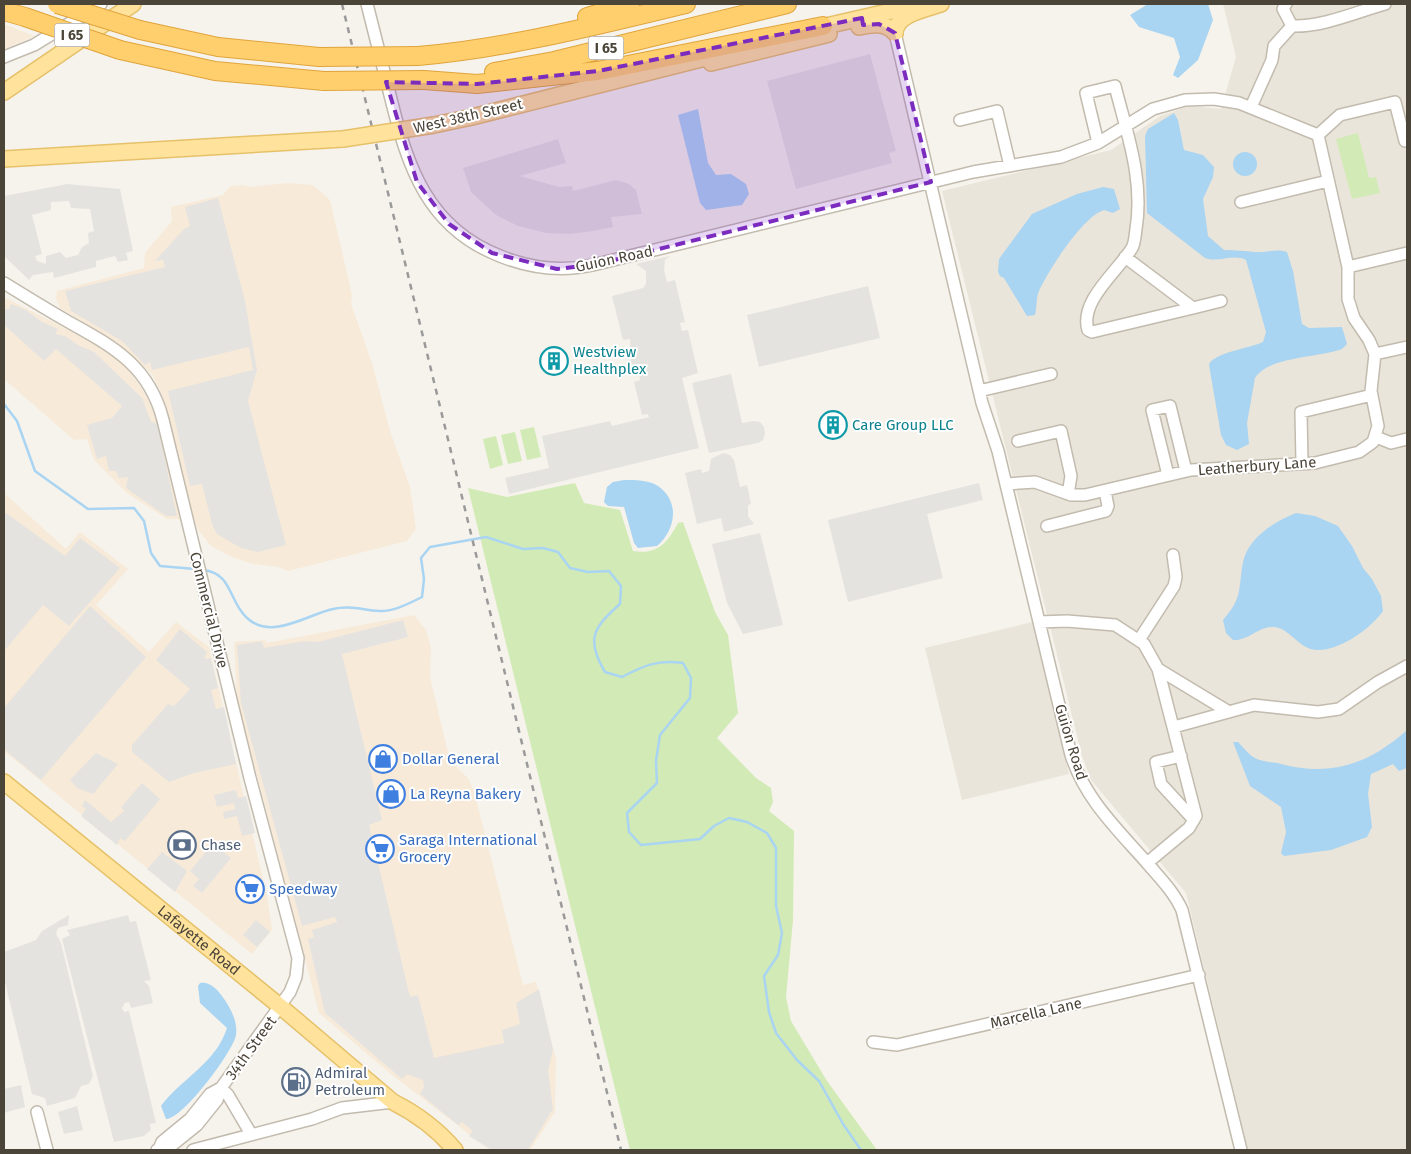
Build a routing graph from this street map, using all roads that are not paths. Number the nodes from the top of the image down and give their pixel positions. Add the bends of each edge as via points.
1 (57, 4) edge
2 (101, 4) edge
3 (133, 4) edge
4 (367, 4) edge
5 (630, 4) edge
6 (686, 4) edge
7 (787, 4) edge
8 (922, 4) edge
9 (941, 4) edge
10 (1286, 4) edge
11 (1385, 4) edge
12 (1362, 8) edge
13 (4, 11) edge
14 (1290, 22) junction
15 (823, 26) junction
16 (895, 33) junction
17 (493, 48) junction
18 (4, 56) edge
19 (655, 71) junction
20 (424, 80) junction
21 (4, 92) edge
22 (1251, 107) junction
23 (960, 120) dead end
24 (1125, 126) junction
25 (1318, 135) junction
26 (1405, 141) dead end
27 (1098, 143) junction
28 (4, 159) edge
29 (1010, 166) junction
30 (1328, 181) junction
31 (931, 182) junction
32 (1241, 202) dead end
33 (1407, 253) edge
34 (1125, 257) junction
35 (1348, 267) junction
36 (4, 284) edge
37 (1221, 301) dead end
38 (1192, 308) junction
39 (1407, 347) edge
40 (1375, 354) junction
41 (1051, 374) dead end
42 (979, 391) junction
43 (1372, 395) junction
44 (1376, 437) junction
45 (1407, 439) edge
46 (1018, 441) dead end
47 (1302, 464) junction
48 (1186, 471) junction
49 (1168, 475) junction
50 (1006, 484) junction
51 (1105, 491) junction
52 (1068, 494) junction
53 (1047, 526) dead end
54 (1173, 555) dead end
55 (1039, 622) junction
56 (1139, 640) junction
57 (1407, 666) edge
58 (1158, 669) junction
59 (1229, 712) junction
60 (1174, 727) junction
61 (1181, 756) junction
62 (4, 782) edge
63 (1194, 820) junction
64 (1147, 863) junction
65 (1199, 975) junction
66 (281, 1007) junction
67 (873, 1042) dead end
68 (221, 1088) junction
69 (393, 1102) junction
70 (37, 1112) dead end
71 (252, 1134) junction
72 (47, 1150) edge
73 (158, 1150) edge
74 (193, 1150) edge
75 (447, 1150) edge
76 (455, 1150) edge
77 (1241, 1150) edge

1 - 17 highway, I 65, bridge via 140,30 218,47 319,57 418,56
2 - 18 street via 34,45
3 - 21 main road
4 - 31 street, Guion Road via 402,144 417,182 432,205 458,232 509,260 557,269 588,266
5 - 17 highway
6 - 17 highway, I 65
7 - 20 highway, I 65 via 554,61
8 - 15 main road, West 38th Street
9 - 16 main road via 902,20
10 - 14 street via 1282,8
11 - 12 street
12 - 14 street via 1350,17 1305,27
13 - 20 highway, I 65, bridge via 120,50 215,71 324,81
14 - 22 street via 1276,42 1272,60
15 - 19 main road, West 38th Street
15 - 20 highway via 606,70 477,84
16 - 19 main road via 884,26 869,25 708,64
16 - 31 street, Guion Road
19 - 28 main road, West 38th Street, bridge via 472,117 343,139
22 - 24 street via 1214,99 1185,100 1153,109
22 - 25 street
23 - 29 street via 996,111
24 - 27 street
24 - 27 street via 1115,86 1086,93
24 - 34 street via 1135,163 1138,201 1134,243
25 - 26 street via 1340,115 1395,102
25 - 30 street
27 - 29 street via 1061,157
29 - 31 street
30 - 32 street
30 - 35 street
31 - 42 street, Guion Road
33 - 35 street
34 - 38 street
34 - 38 street via 1090,304 1086,316 1089,331
35 - 40 street via 1346,291 1350,307
36 - 66 street, Commercial Drive via 113,346 143,377 162,416 250,778 298,958 296,977
37 - 38 street
39 - 40 street
40 - 43 street
41 - 42 street
42 - 50 street, Guion Road
43 - 44 street via 1378,424
43 - 47 street via 1301,412
44 - 45 street via 1391,443
44 - 47 street, Leatherbury Lane via 1360,452
46 - 52 street via 1060,431 1071,476
47 - 48 street, Leatherbury Lane
48 - 49 street, Leatherbury Lane
48 - 49 street, Leatherbury Lane via 1170,406 1152,410
49 - 51 street, Leatherbury Lane
50 - 52 street, Leatherbury Lane via 1035,482
50 - 55 street, Guion Road
51 - 52 street, Leatherbury Lane via 1082,496
51 - 53 street via 1106,511
54 - 56 street via 1174,586
55 - 56 street via 1110,624
55 - 64 street, Guion Road via 1078,776 1089,796
56 - 58 street via 1148,648
57 - 59 street via 1339,709 1318,712 1257,705
58 - 59 street
58 - 60 street
59 - 60 street
60 - 61 street
61 - 63 street via 1196,812
61 - 63 street via 1156,762 1161,784
62 - 66 main road, Lafayette Road
63 - 64 street via 1189,828
64 - 65 street, Guion Road via 1182,910
65 - 67 street, Marcella Lane via 897,1045
65 - 77 street, Guion Road
66 - 68 street, 34th Street
66 - 69 main road, Lafayette Road
68 - 71 street
68 - 73 street, 34th Street via 210,1094 190,1119 162,1142
69 - 71 street via 342,1108
69 - 75 main road, Lafayette Road via 406,1119
69 - 76 main road, Lafayette Road via 414,1113
70 - 72 street
71 - 74 street

